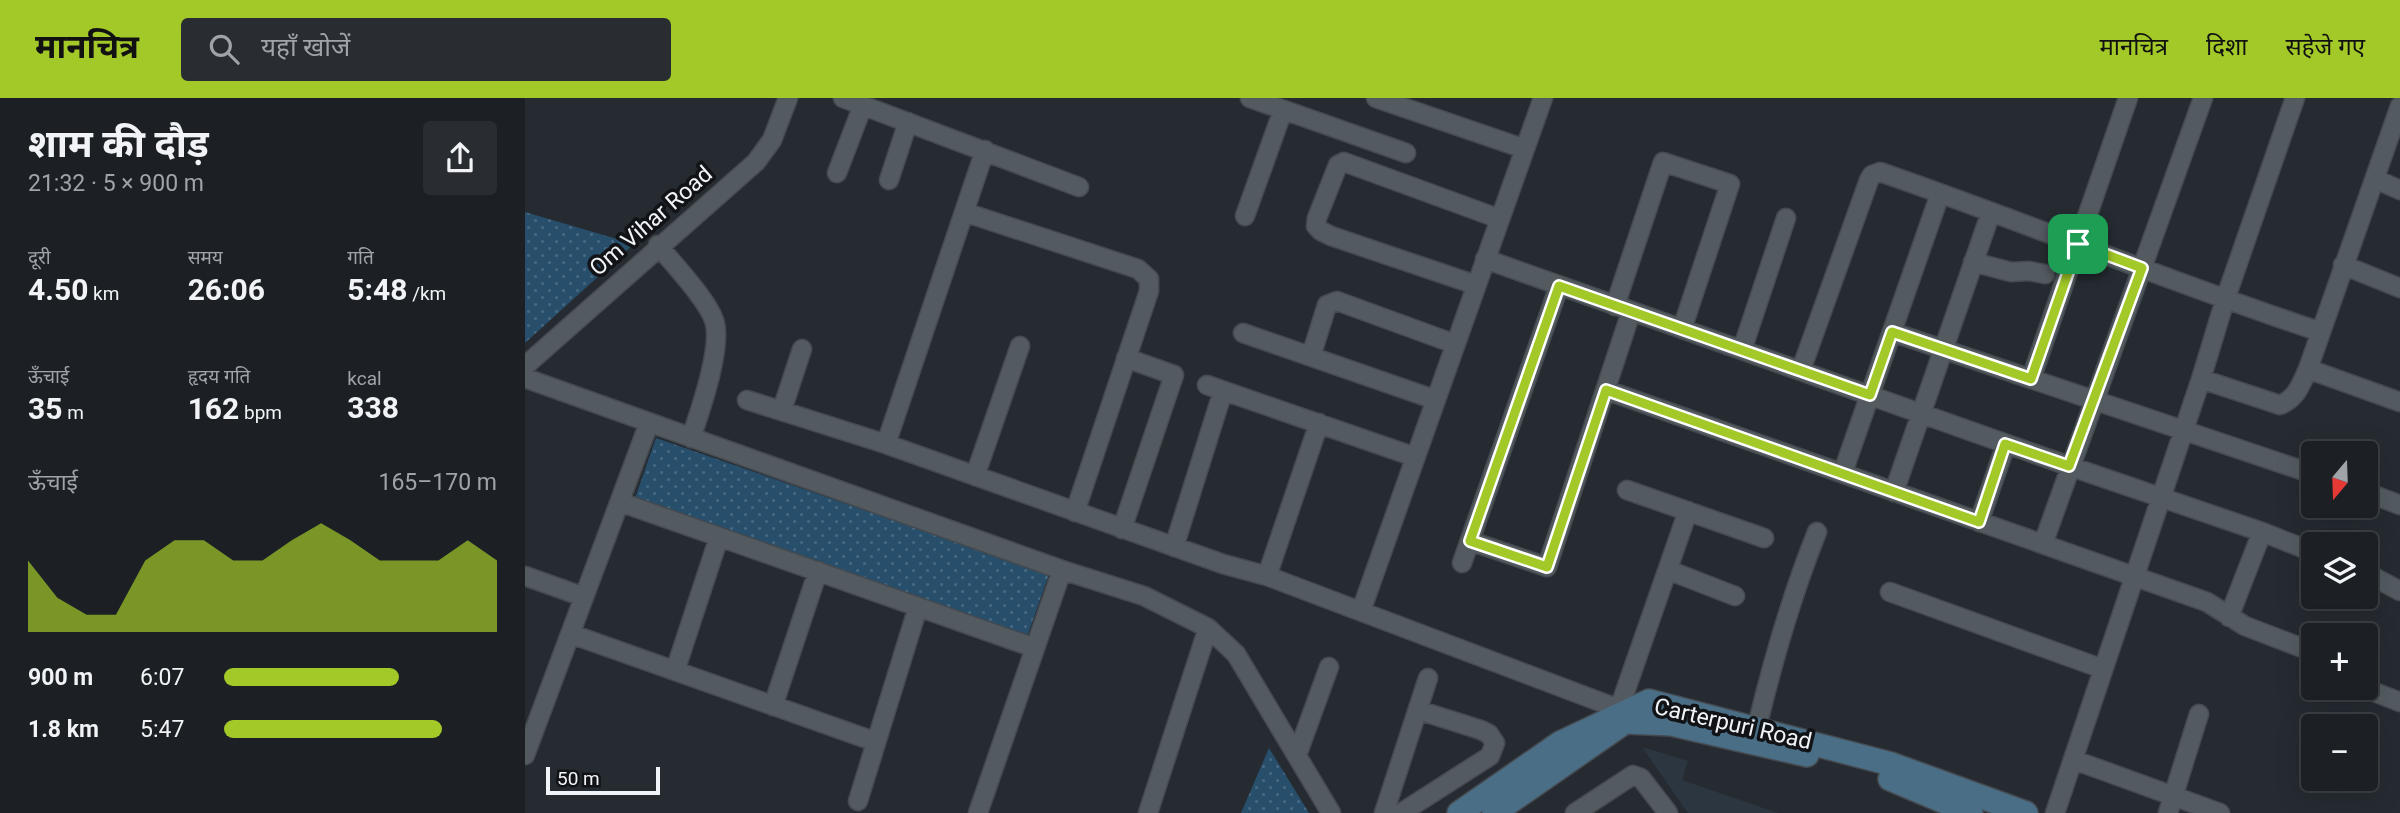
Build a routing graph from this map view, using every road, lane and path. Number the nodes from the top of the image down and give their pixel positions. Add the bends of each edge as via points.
1 (788, 98) edge
2 (843, 98) edge
3 (1250, 98) edge
4 (1376, 98) edge
5 (1543, 98) edge
6 (2128, 98) edge
7 (2203, 98) edge
8 (2295, 98) edge
9 (863, 106) junction
10 (2400, 106) edge
11 (1283, 110) junction
12 (908, 122) junction
13 (1525, 149) junction
14 (985, 150) junction
15 (1406, 153) dead end
16 (837, 173) dead end
17 (2375, 179) junction
18 (889, 180) dead end
19 (1079, 187) dead end
20 (2400, 190) edge
21 (1940, 194) junction
22 (964, 212) junction
23 (1990, 212) junction
24 (1245, 216) dead end
25 (1500, 219) junction
26 (1786, 219) dead end
27 (2078, 244) junction
28 (658, 246) junction
29 (1485, 260) junction
30 (1973, 262) junction
31 (2343, 265) junction
32 (2142, 268) junction
33 (2045, 274) dead end
34 (1476, 285) junction
35 (1559, 286) junction
36 (2400, 288) edge
37 (2225, 300) junction
38 (1623, 309) junction
39 (1682, 329) junction
40 (1892, 332) junction
41 (2321, 332) junction
42 (1243, 333) dead end
43 (1455, 344) junction
44 (1020, 346) dead end
45 (802, 349) dead end
46 (1742, 350) junction
47 (1943, 350) junction
48 (1311, 356) junction
49 (1126, 358) junction
50 (525, 366) edge
51 (2308, 369) junction
52 (1801, 370) junction
53 (525, 378) edge
54 (2031, 379) junction
55 (2201, 379) junction
56 (1606, 390) junction
57 (1870, 395) junction
58 (747, 400) dead end
59 (1436, 400) junction
60 (2093, 400) junction
61 (2400, 402) edge
62 (782, 410) junction
63 (1921, 413) junction
64 (649, 423) junction
65 (1319, 423) junction
66 (2183, 430) junction
67 (691, 438) junction
68 (886, 444) junction
69 (2005, 444) junction
70 (1415, 457) junction
71 (2069, 466) junction
72 (2301, 470) edge
73 (1843, 472) junction
74 (975, 476) junction
75 (1626, 490) dead end
76 (1894, 492) junction
77 (2161, 497) junction
78 (2378, 497) edge
79 (620, 502) junction
80 (2400, 505) edge
81 (1688, 511) junction
82 (1075, 512) junction
83 (1979, 522) junction
84 (1122, 528) junction
85 (2262, 532) junction
86 (1817, 533) dead end
87 (719, 537) junction
88 (1764, 538) dead end
89 (1470, 541) junction
90 (2043, 544) junction
91 (1174, 547) junction
92 (2301, 547) edge
93 (1462, 562) dead end
94 (1062, 570) junction
95 (1668, 570) junction
96 (818, 571) junction
97 (525, 576) edge
98 (1267, 576) junction
99 (2134, 577) junction
100 (2378, 579) edge
101 (2400, 590) edge
102 (1890, 592) dead end
103 (1735, 596) dead end
104 (584, 597) junction
105 (918, 607) junction
106 (1361, 611) junction
107 (2229, 617) junction
108 (1208, 628) junction
109 (571, 634) junction
110 (1035, 648) junction
111 (2301, 648) edge
112 (1329, 667) dead end
113 (2103, 669) junction
114 (675, 671) junction
115 (1428, 678) dead end
116 (2378, 693) edge
117 (2400, 702) edge
118 (773, 706) junction
119 (1417, 710) junction
120 (2199, 714) dead end
121 (1622, 715) junction
122 (1759, 737) junction
123 (876, 742) junction
124 (525, 755) edge
125 (1297, 755) junction
126 (2074, 760) junction
127 (2174, 795) junction
128 (857, 801) dead end
129 (978, 813) edge
130 (1148, 813) edge
131 (1331, 813) edge
132 (1384, 813) edge
133 (1401, 813) edge
134 (1459, 813) edge
135 (1495, 813) edge
136 (1575, 813) edge
137 (1668, 813) edge
138 (1971, 813) edge
139 (2026, 813) edge
140 (2055, 813) edge
141 (2168, 813) edge
142 (2220, 813) edge

1 - 28 street, Om Vihar Road via 766,150 756,162
2 - 9 street
3 - 11 street
4 - 13 street
5 - 13 street
6 - 27 street
7 - 32 street
8 - 37 street
9 - 12 street
9 - 16 street
10 - 17 street
11 - 15 street
11 - 24 street
12 - 14 street
12 - 18 street
13 - 25 street
14 - 19 street
14 - 22 street
17 - 20 street
17 - 31 street
21 - 23 street
21 - 40 street
21 - 52 street via 1880,172 1872,175
22 - 49 street via 1145,273 1149,291
22 - 68 street
23 - 27 street
23 - 30 street
25 - 29 street
25 - 34 street via 1344,162 1336,169 1317,218 1317,226 1331,236
26 - 46 street
27 - 32 street
27 - 54 street
28 - 50 street, Om Vihar Road
28 - 67 street via 709,309 716,326 709,377
29 - 34 street
29 - 35 street
30 - 33 street via 2011,272
30 - 47 street
31 - 36 street
31 - 41 street
32 - 37 street
32 - 60 street
34 - 43 street
35 - 38 street
35 - 89 street
37 - 41 street
37 - 55 street
38 - 39 street
38 - 39 street via 1663,162 1730,184
38 - 56 street
39 - 46 street
40 - 47 street
40 - 57 street
41 - 51 street
42 - 48 street
43 - 48 street via 1337,300 1327,305
43 - 59 street
44 - 74 street
45 - 62 street
46 - 52 street
47 - 54 street
47 - 63 street
48 - 59 street
49 - 82 street
49 - 84 street via 1174,375
51 - 55 street via 2296,394 2280,405
51 - 61 street
52 - 57 street
53 - 64 street
54 - 60 street
55 - 66 street
56 - 73 street
56 - 89 street via 1547,567
57 - 63 street
57 - 73 street
58 - 62 street
59 - 70 street
60 - 66 street
60 - 71 street
62 - 68 street
63 - 69 street
63 - 76 street
64 - 67 street
64 - 79 street
65 - 70 street
65 - 91 street via 1215,388
65 - 98 street
66 - 72 street
66 - 77 street
67 - 94 street
68 - 74 street
69 - 71 street
69 - 83 street
70 - 106 street
71 - 77 street
71 - 90 street
73 - 76 street
74 - 82 street
75 - 81 street
76 - 83 street
77 - 85 street
77 - 99 street
78 - 80 street
79 - 87 street
79 - 104 street
81 - 88 street
81 - 95 street
82 - 84 street
83 - 90 street
84 - 91 street
85 - 92 street
85 - 107 street
86 - 122 street via 1786,616
87 - 96 street
87 - 114 street
89 - 93 street
90 - 99 street
91 - 98 street
94 - 108 street via 1144,596
94 - 110 street
95 - 103 street
95 - 121 street
96 - 105 street
96 - 118 street
97 - 104 street
98 - 106 street
99 - 107 street via 2207,602
99 - 113 street
100 - 101 street
102 - 113 street
104 - 109 street
105 - 110 street
105 - 123 street
106 - 121 street
107 - 111 street
108 - 125 street via 1235,654
108 - 130 street
109 - 114 street
109 - 124 street
110 - 129 street
112 - 125 street
113 - 126 street
114 - 118 street
115 - 119 street
116 - 117 street
118 - 123 street
119 - 132 street
119 - 133 street via 1481,730 1495,743 1490,756
120 - 127 street
121 - 122 main road, Carterpuri Road
121 - 134 main road, Carterpuri Road via 1560,743
121 - 135 main road, Carterpuri Road
122 - 138 main road, Carterpuri Road via 1856,765
122 - 139 main road, Carterpuri Road via 1891,764
123 - 128 street
125 - 131 street
126 - 127 street
126 - 140 street
127 - 141 street
127 - 142 street
136 - 137 street via 1633,775 1641,778

